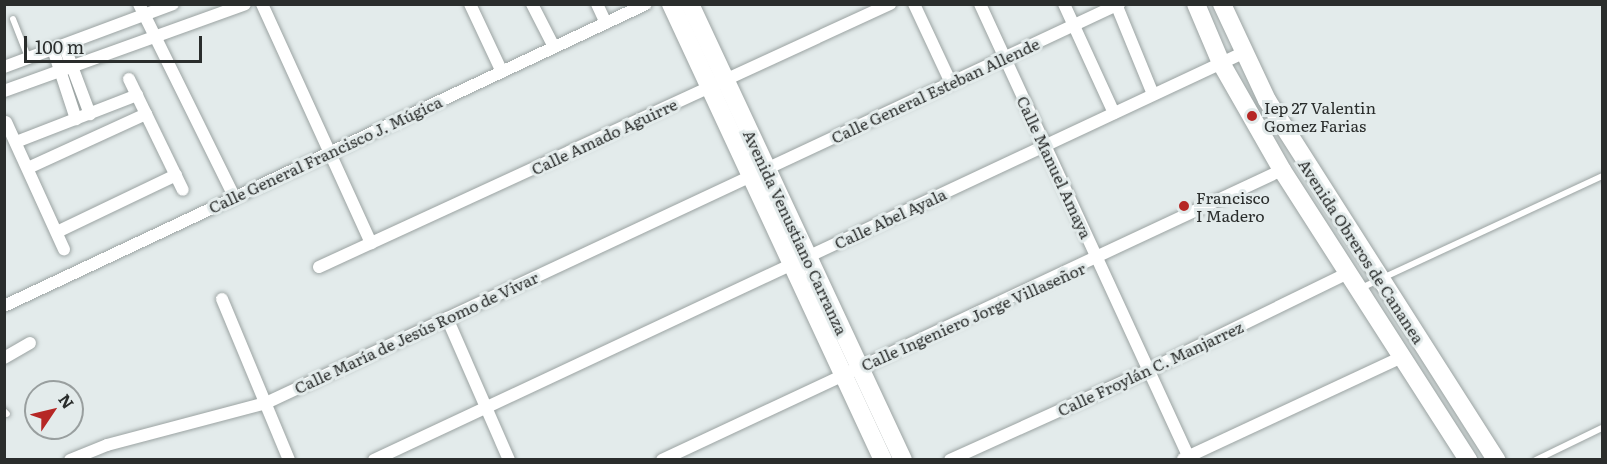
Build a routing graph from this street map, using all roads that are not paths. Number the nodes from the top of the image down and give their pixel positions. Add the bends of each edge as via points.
1 (173, 4) edge
2 (245, 4) edge
3 (261, 4) edge
4 (470, 4) edge
5 (532, 4) edge
6 (597, 4) edge
7 (646, 4) edge
8 (671, 4) edge
9 (690, 4) edge
10 (890, 4) edge
11 (915, 4) edge
12 (980, 4) edge
13 (1064, 4) edge
14 (1196, 4) edge
15 (1222, 4) edge
16 (1117, 5) edge
17 (142, 10) edge
18 (13, 19) dead end
19 (606, 23) junction
20 (1073, 26) junction
21 (156, 39) junction
22 (58, 47) junction
23 (554, 47) junction
24 (1243, 53) junction
25 (28, 58) junction
26 (1005, 58) junction
27 (1221, 63) junction
28 (4, 67) edge
29 (66, 69) junction
30 (502, 72) junction
31 (129, 79) dead end
32 (951, 83) junction
33 (718, 84) junction
34 (4, 91) edge
35 (1153, 94) junction
36 (137, 95) junction
37 (1114, 113) junction
38 (90, 114) junction
39 (146, 114) junction
40 (76, 119) junction
41 (6, 122) dead end
42 (16, 142) junction
43 (1045, 145) junction
44 (328, 152) junction
45 (28, 168) junction
46 (1282, 170) junction
47 (759, 172) junction
48 (176, 175) junction
49 (1602, 176) edge
50 (183, 190) dead end
51 (234, 196) junction
52 (57, 232) junction
53 (371, 243) junction
54 (64, 249) dead end
55 (1098, 259) junction
56 (800, 260) junction
57 (319, 267) dead end
58 (1348, 273) junction
59 (1380, 279) junction
60 (1359, 289) junction
61 (222, 299) dead end
62 (4, 306) edge
63 (447, 318) junction
64 (30, 343) dead end
65 (1402, 357) junction
66 (4, 358) edge
67 (1149, 370) junction
68 (852, 371) junction
69 (266, 403) junction
70 (485, 408) junction
71 (1602, 428) edge
72 (1187, 458) edge
73 (70, 459) edge
74 (289, 459) edge
75 (374, 459) edge
76 (509, 459) edge
77 (662, 459) edge
78 (883, 459) edge
79 (903, 459) edge
80 (950, 459) edge
81 (1468, 459) edge
82 (1496, 459) edge
83 (1536, 459) edge

1 - 17 street
2 - 21 street
3 - 44 street
4 - 30 street
5 - 23 street
6 - 19 street
7 - 19 street, Calle General Francisco J. Múgica
8 - 33 street, Avenida Venustiano Carranza
9 - 33 street, Avenida Venustiano Carranza
10 - 33 street, Calle Amado Aguirre
11 - 32 street
12 - 26 street, Calle Manuel Amaya
13 - 20 street
14 - 27 street, Avenida Obreros de Cananea
15 - 24 street, Avenida Obreros de Cananea
16 - 20 street, Calle General Esteban Allende
16 - 35 street
17 - 21 street
17 - 22 street
18 - 25 lane
19 - 23 street, Calle General Francisco J. Múgica
20 - 26 street, Calle General Esteban Allende
20 - 37 street
21 - 29 street
21 - 51 street
22 - 25 street
22 - 29 street
23 - 30 street, Calle General Francisco J. Múgica
24 - 27 street, Calle Abel Ayala
24 - 59 street, Avenida Obreros de Cananea via 1267,100
25 - 28 street
26 - 32 street, Calle General Esteban Allende
26 - 43 street, Calle Manuel Amaya
27 - 35 street, Calle Abel Ayala
27 - 46 street, Avenida Obreros de Cananea
29 - 34 street
29 - 38 street
29 - 40 street
30 - 44 street, Calle General Francisco J. Múgica
31 - 36 street
32 - 47 street, Calle General Esteban Allende
33 - 47 street, Avenida Venustiano Carranza
33 - 53 street, Calle Amado Aguirre
35 - 37 street, Calle Abel Ayala
36 - 38 street
36 - 39 street
37 - 43 street, Calle Abel Ayala
38 - 40 street
39 - 45 street
39 - 48 street
40 - 42 street
41 - 42 street
42 - 45 street
43 - 55 street, Calle Manuel Amaya
43 - 56 street, Calle Abel Ayala
44 - 51 street, Calle General Francisco J. Múgica
44 - 53 street
45 - 52 street
46 - 55 street, Calle Ingeniero Jorge Villaseñor
46 - 58 street, Avenida Obreros de Cananea
47 - 56 street, Avenida Venustiano Carranza
47 - 63 street, Calle María de Jesús Romo de Vivar
48 - 50 street
48 - 52 street
49 - 59 lane
51 - 62 street, Calle General Francisco J. Múgica
52 - 54 street
53 - 57 street, Calle Amado Aguirre
55 - 67 street, Calle Manuel Amaya
55 - 68 street, Calle Ingeniero Jorge Villaseñor
56 - 68 street, Avenida Venustiano Carranza
56 - 70 street, Calle Abel Ayala
58 - 60 street, Avenida Obreros de Cananea
58 - 67 street, Calle Froylán C. Manjarrez
59 - 60 lane
59 - 82 street, Avenida Obreros de Cananea
60 - 65 street, Avenida Obreros de Cananea
61 - 69 street
63 - 69 street, Calle María de Jesús Romo de Vivar
63 - 70 street
64 - 66 street
65 - 72 street
65 - 81 street, Avenida Obreros de Cananea
67 - 72 street, Calle Manuel Amaya
67 - 80 street, Calle Froylán C. Manjarrez
68 - 77 street, Calle Ingeniero Jorge Villaseñor
68 - 78 street, Avenida Venustiano Carranza
68 - 79 street, Avenida Venustiano Carranza
69 - 73 street, Calle María de Jesús Romo de Vivar via 107,445
69 - 74 street
70 - 75 street, Calle Abel Ayala
70 - 76 street
71 - 83 lane

